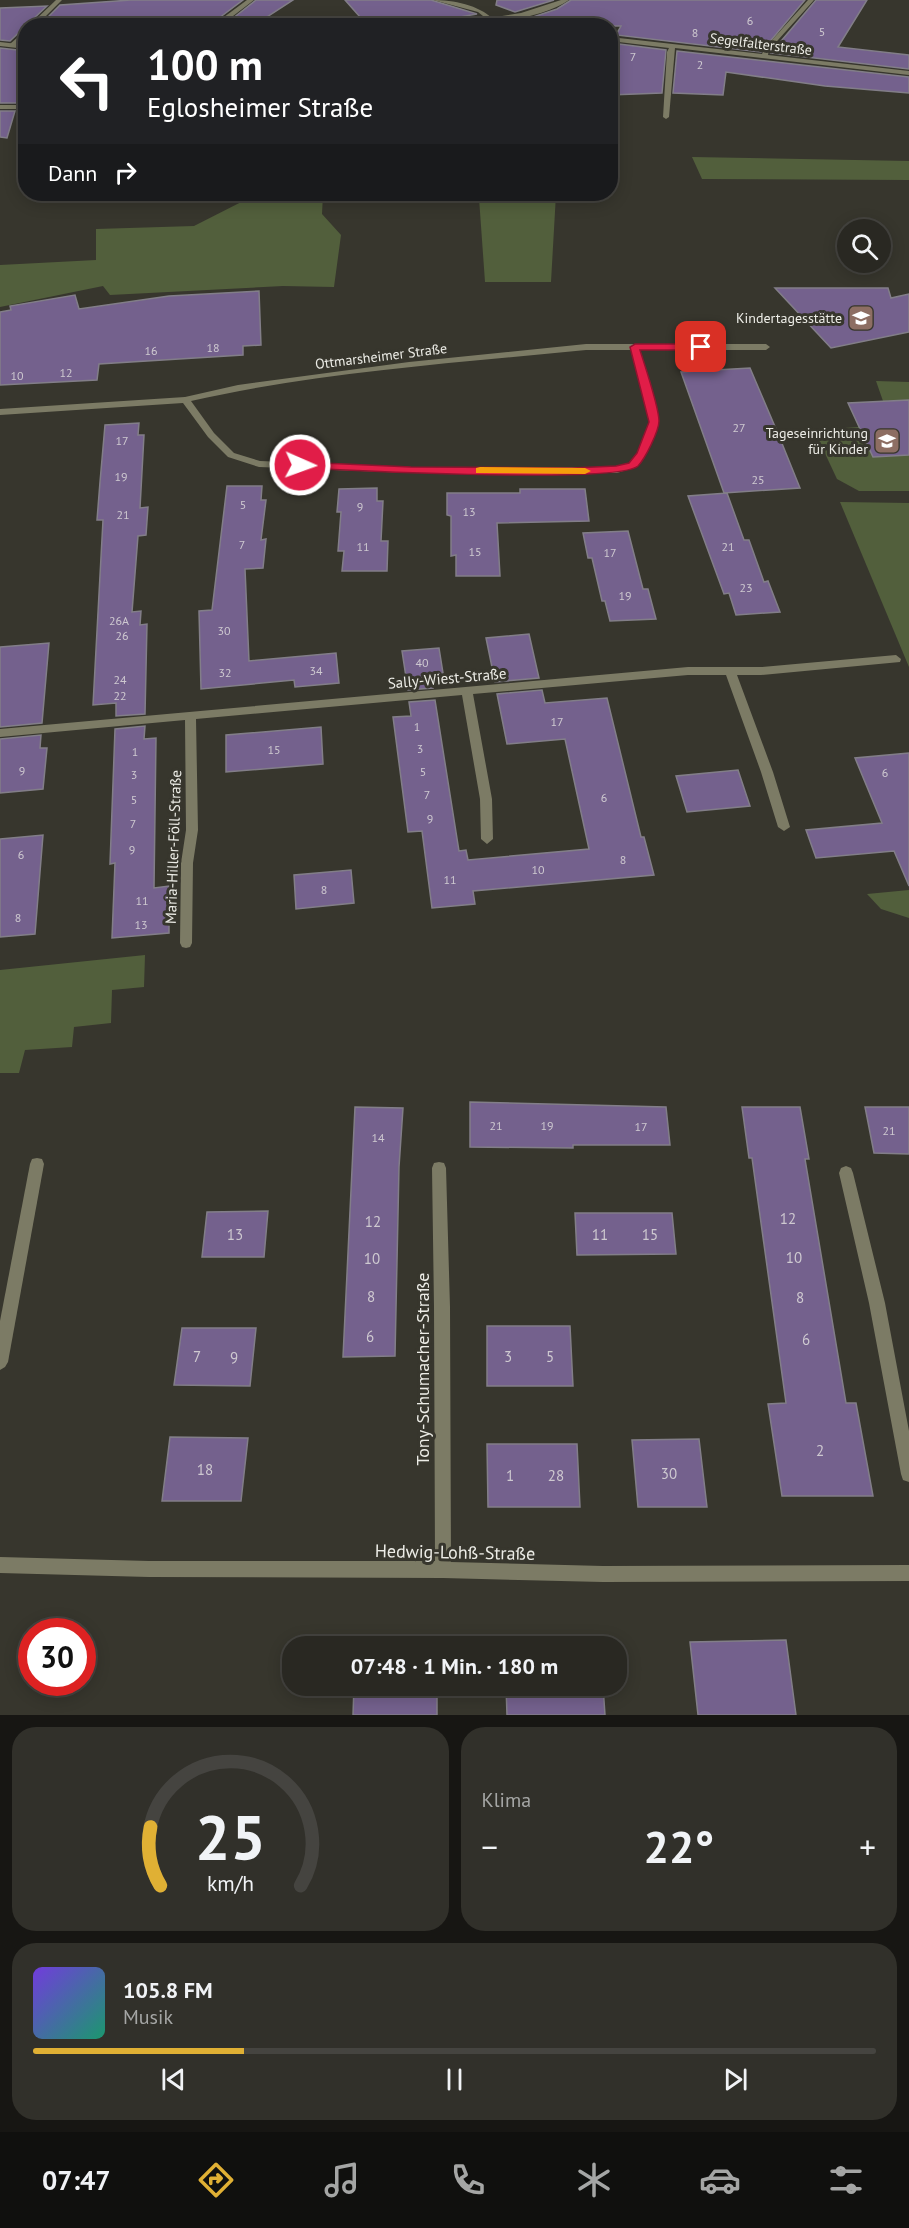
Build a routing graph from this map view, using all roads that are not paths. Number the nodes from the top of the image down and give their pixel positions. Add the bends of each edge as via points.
1 (59, 0) edge
2 (251, 0) edge
3 (436, 0) edge
4 (566, 0) edge
5 (810, 0) edge
6 (522, 16) joint
7 (40, 18) edge
8 (226, 18) edge
9 (489, 18) edge
10 (501, 18) edge
11 (18, 39) edge
12 (618, 40) edge
13 (0, 44) edge
14 (12, 45) junction
15 (673, 45) junction
16 (18, 46) edge
17 (764, 57) junction
18 (909, 73) edge
19 (0, 107) edge
20 (18, 107) edge
21 (666, 117) dead end
22 (635, 347) junction
23 (766, 347) dead end
24 (185, 400) junction
25 (0, 412) edge
26 (896, 659) dead end
27 (730, 671) junction
28 (467, 691) junction
29 (190, 716) junction
30 (0, 733) edge
31 (784, 827) dead end
32 (487, 839) dead end
33 (186, 943) dead end
34 (37, 1164) dead end
35 (439, 1168) dead end
36 (846, 1173) dead end
37 (0, 1362) edge
38 (909, 1474) edge
39 (0, 1565) edge
40 (443, 1570) junction
41 (909, 1573) edge

1 - 7 street
2 - 8 street
3 - 9 street via 480,11
4 - 6 street
5 - 17 street
6 - 10 street
11 - 14 street
12 - 15 street, Segelfalterstraße
13 - 14 street
14 - 16 street
15 - 17 street, Segelfalterstraße
15 - 21 street
17 - 18 street, Segelfalterstraße
19 - 20 street
22 - 23 street, Ottmarsheimer Straße
22 - 24 street, Ottmarsheimer Straße via 586,347 409,365 238,388
22 - 24 street via 654,422 633,465 617,470 411,470 259,464 231,455
24 - 25 street, Ottmarsheimer Straße
26 - 27 street, Sally-Wiest-Straße
27 - 28 street, Sally-Wiest-Straße via 688,671
27 - 31 street
28 - 29 street, Sally-Wiest-Straße
28 - 32 street via 486,800
29 - 30 street, Sally-Wiest-Straße
29 - 33 street, Maria-Hiller-Föll-Straße via 192,830 187,863
34 - 37 street
35 - 40 street, Tony-Schumacher-Straße
36 - 38 street via 877,1303
39 - 40 street, Hedwig-Lohß-Straße
40 - 41 street, Hedwig-Lohß-Straße

